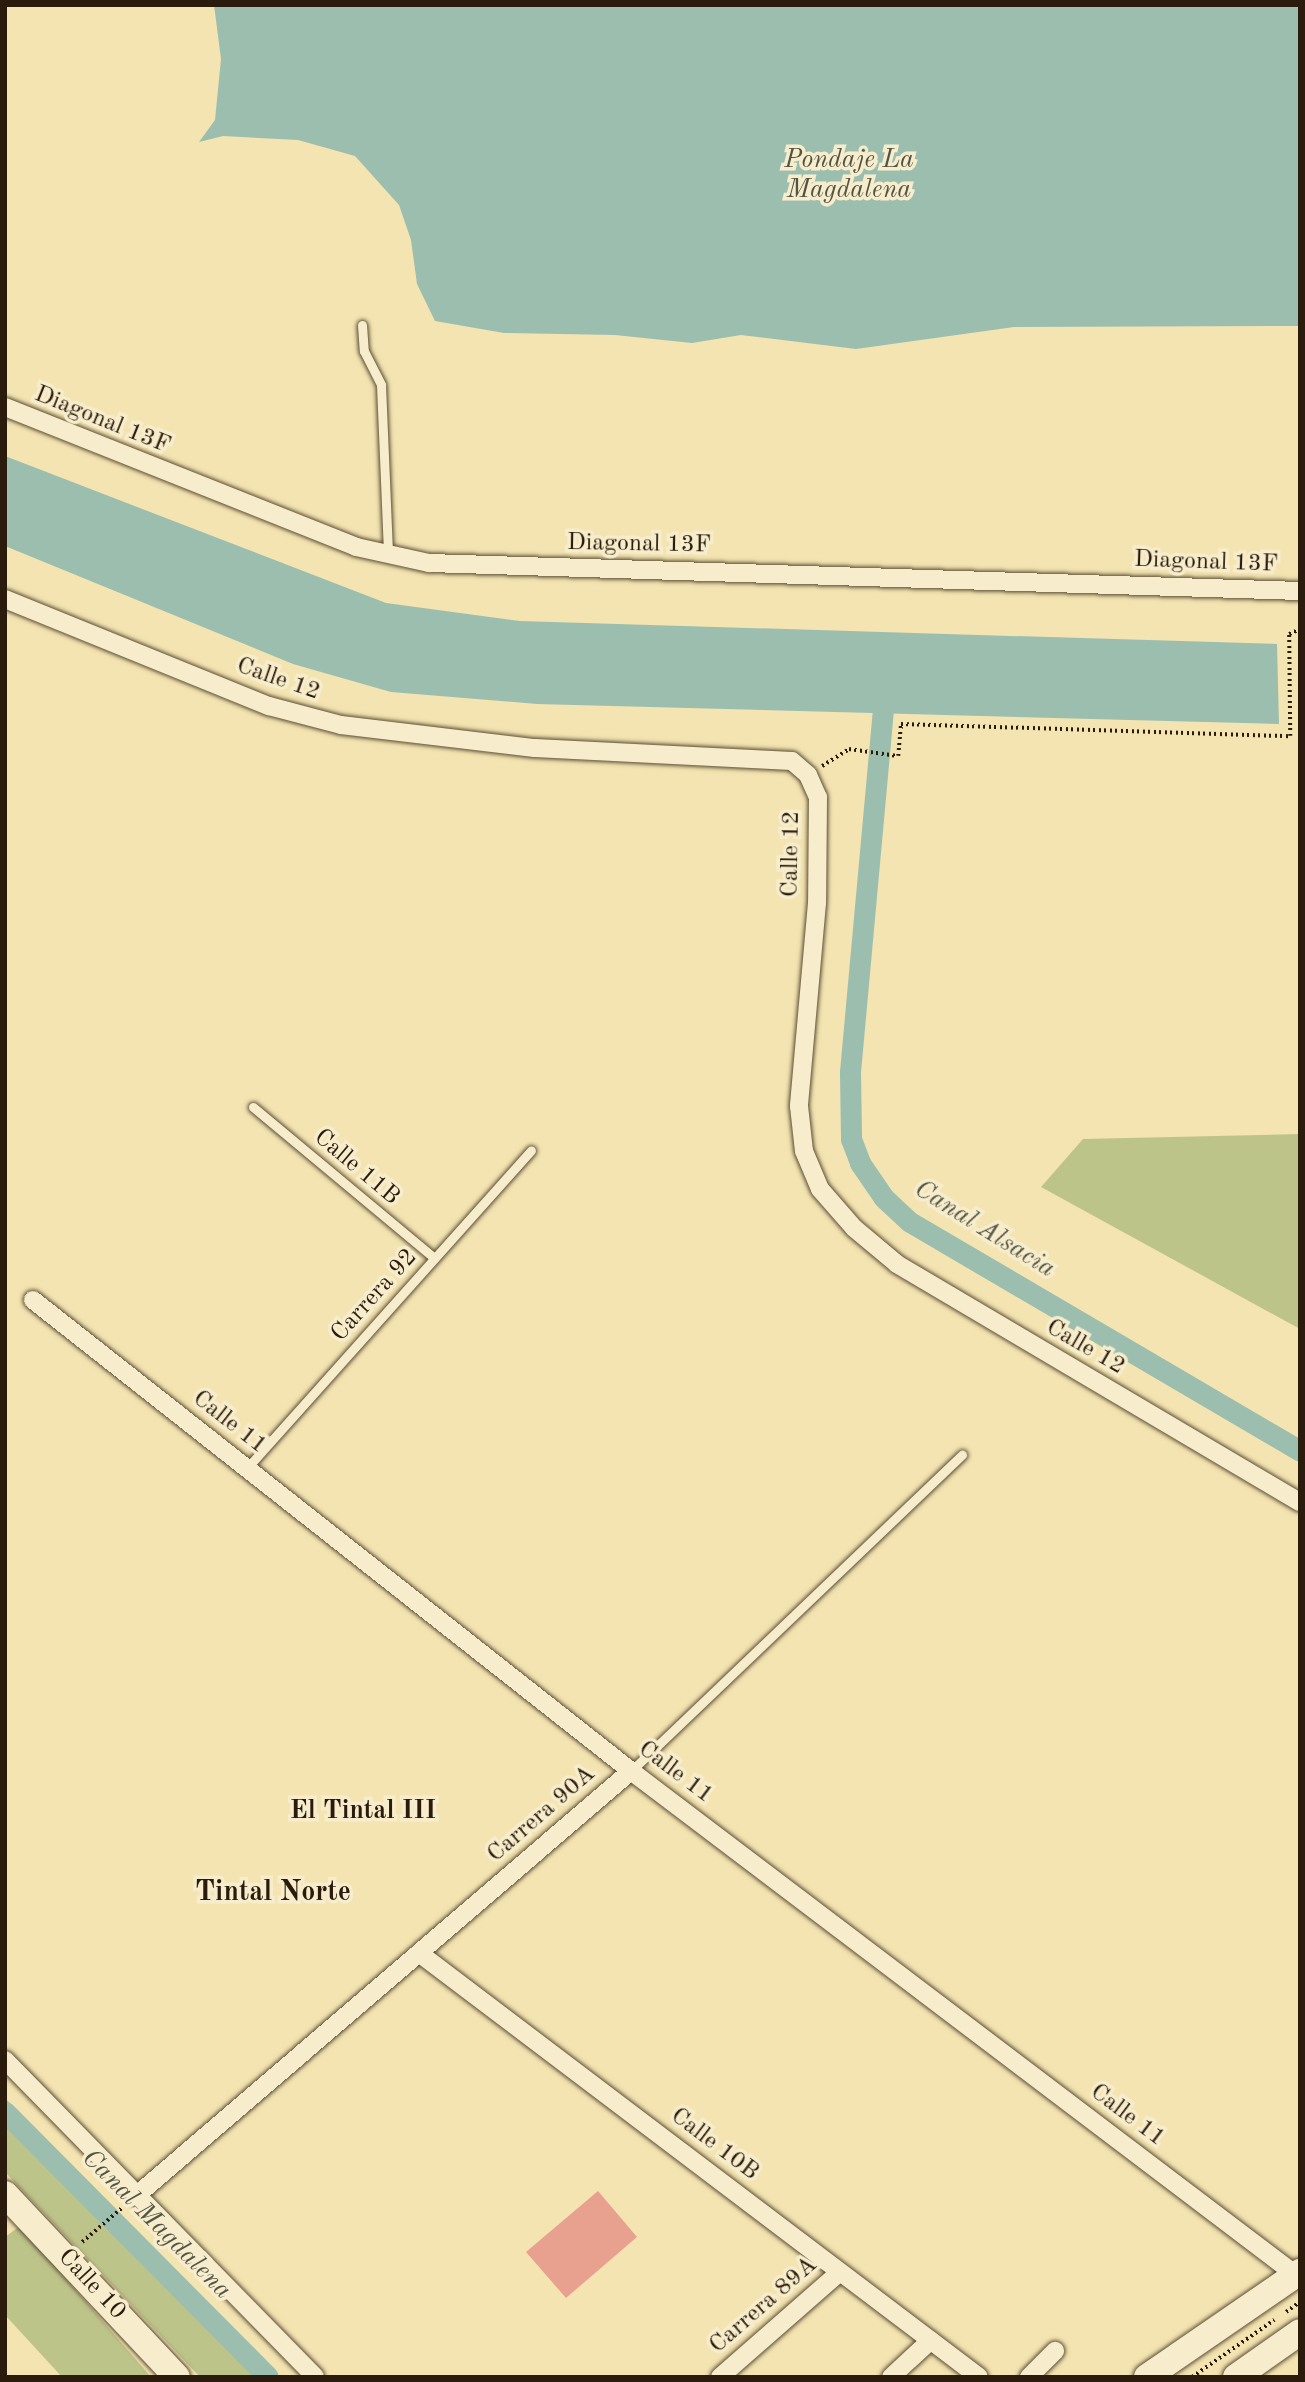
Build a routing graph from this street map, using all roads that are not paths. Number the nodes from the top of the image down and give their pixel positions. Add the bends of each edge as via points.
1 (362, 325) dead end
2 (5, 407) edge
3 (388, 554) junction
4 (1300, 591) edge
5 (5, 599) edge
6 (253, 1107) dead end
7 (531, 1150) dead end
8 (434, 1258) junction
9 (33, 1300) dead end
10 (962, 1455) dead end
11 (247, 1468) junction
12 (1300, 1502) edge
13 (631, 1771) junction
14 (419, 1953) junction
15 (5, 2060) edge
16 (137, 2194) junction
17 (7, 2199) edge
18 (840, 2272) junction
19 (1298, 2273) edge
20 (1300, 2332) edge
21 (931, 2340) junction
22 (1055, 2351) dead end
23 (177, 2377) edge
24 (315, 2377) edge
25 (720, 2377) edge
26 (891, 2377) edge
27 (979, 2377) edge
28 (1030, 2377) edge
29 (1147, 2377) edge
30 (1236, 2377) edge

1 - 3 lane via 363,351 381,385
2 - 3 street, Diagonal 13F via 356,547
3 - 4 street, Diagonal 13F via 509,568 827,573
5 - 12 street, Calle 12 via 270,706 341,726 536,748 792,761 808,775 818,797 817,902 799,1106 804,1151 820,1189 854,1228 897,1264
6 - 8 lane, Calle 11B
7 - 8 lane, Carrera 92
8 - 11 lane, Carrera 92
9 - 11 street, Calle 11
10 - 13 lane, Carrera 90A
11 - 13 street, Calle 11
13 - 14 street, Carrera 90A
13 - 19 street, Calle 11
14 - 16 street, Carrera 90A
14 - 18 street, Calle 10B
15 - 16 street
16 - 24 street
17 - 23 main road, Calle 10
18 - 21 street, Calle 10B
18 - 25 street, Carrera 89A
19 - 29 main road
20 - 30 main road
21 - 26 street
21 - 27 street, Calle 10B
22 - 28 street

